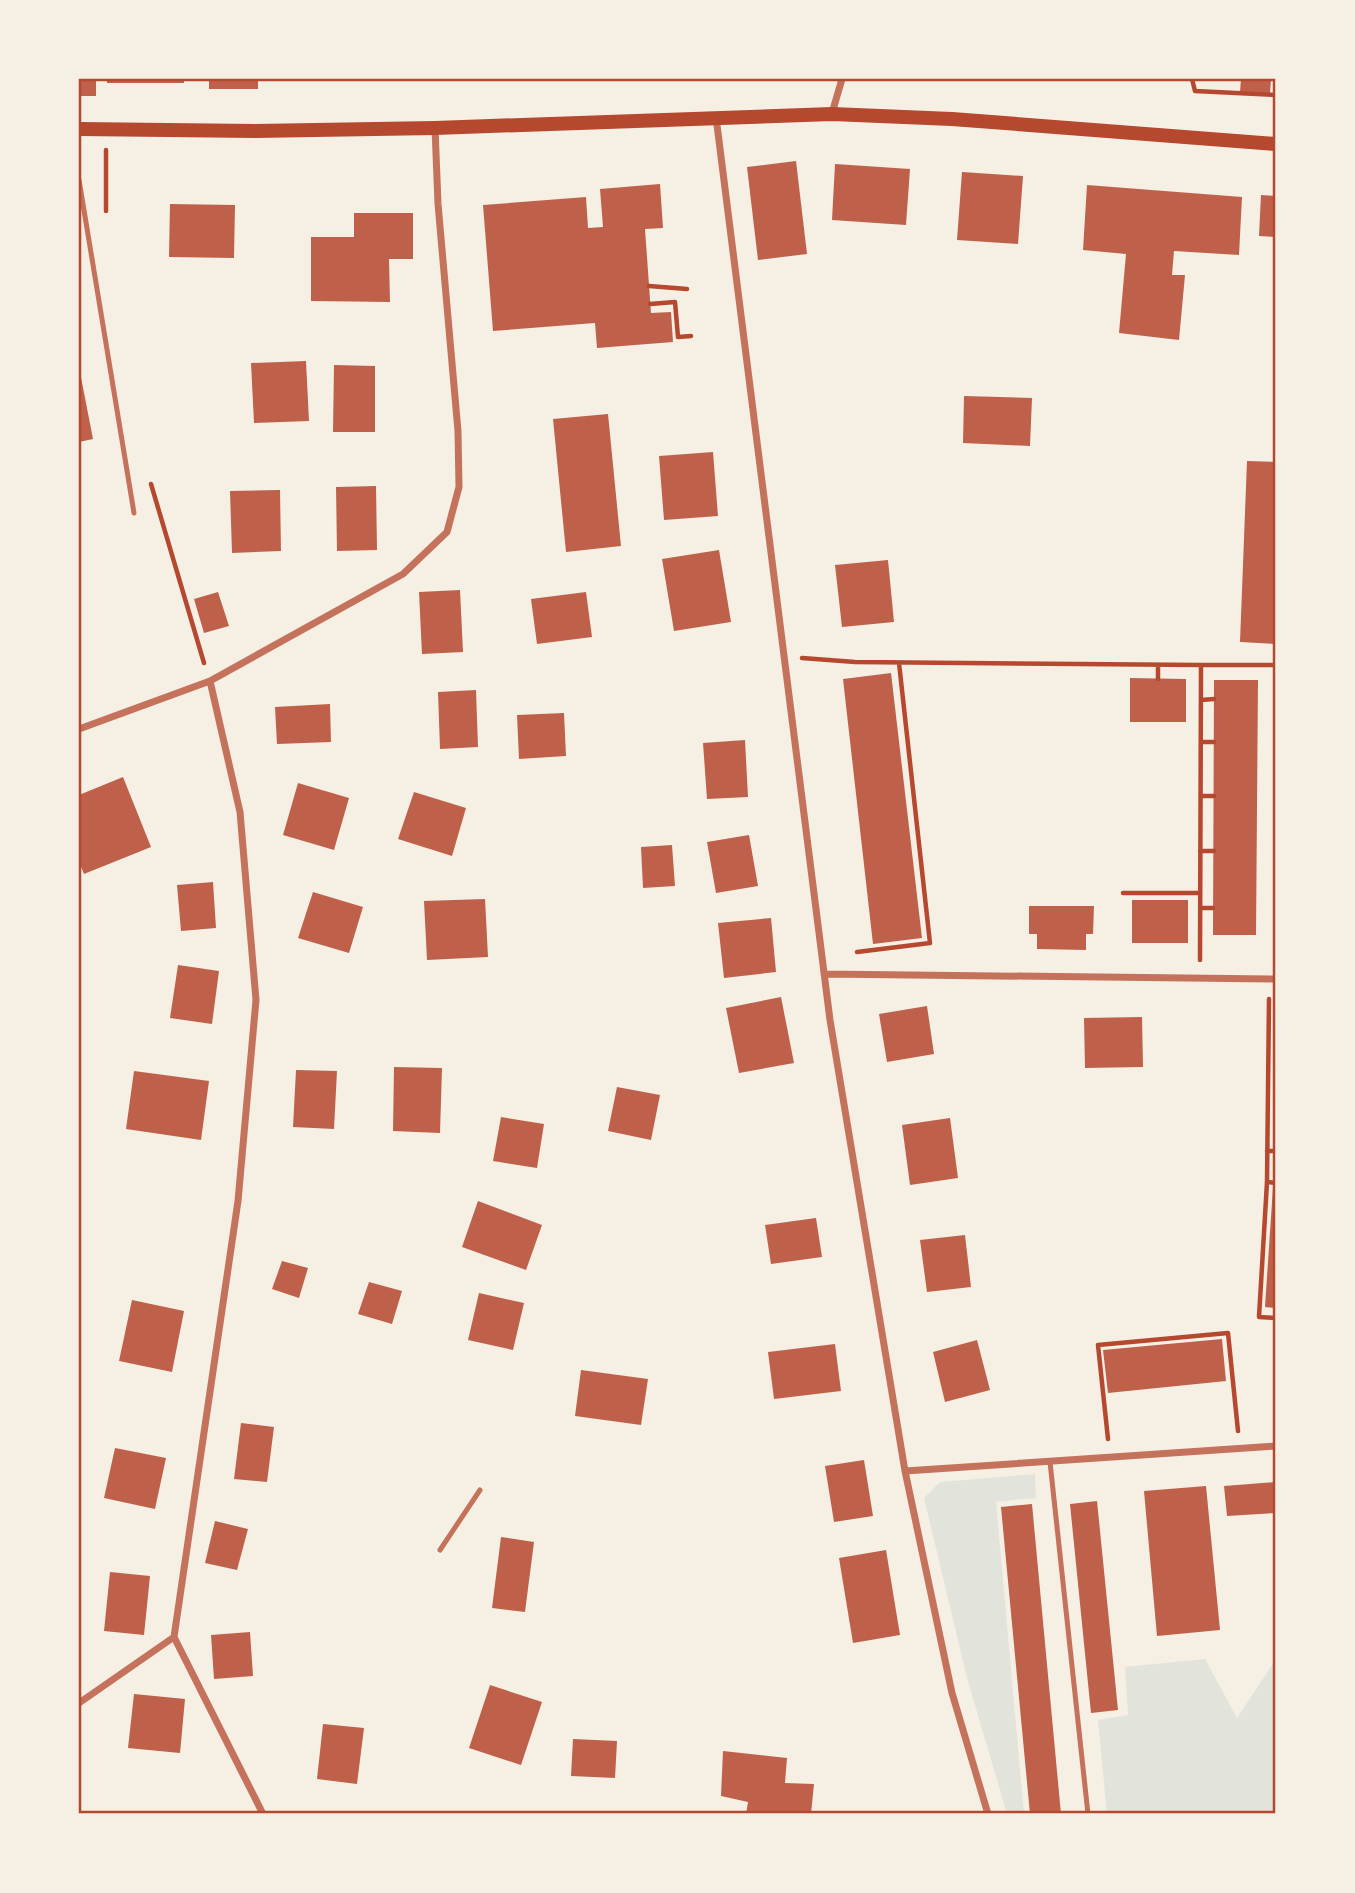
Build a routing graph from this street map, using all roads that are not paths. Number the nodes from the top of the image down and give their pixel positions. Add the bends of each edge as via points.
1 (842, 79) edge
2 (832, 114) junction
3 (716, 116) junction
4 (435, 128) junction
5 (79, 129) edge
6 (1276, 144) edge
7 (79, 180) edge
8 (134, 513) dead end
9 (209, 681) junction
10 (79, 729) edge
11 (824, 974) junction
12 (1273, 980) edge
13 (1276, 1446) edge
14 (1050, 1462) junction
15 (905, 1471) junction
16 (480, 1490) dead end
17 (440, 1550) dead end
18 (174, 1637) junction
19 (79, 1703) edge
20 (263, 1814) edge
21 (988, 1814) edge
22 (1088, 1814) edge

1 - 2 street
2 - 3 main road
2 - 6 main road
3 - 4 main road
3 - 11 street
4 - 5 main road
4 - 9 street via 459,442 460,487 447,532 403,574
7 - 8 lane
9 - 10 street
9 - 18 street via 240,811 256,1000 238,1200
11 - 12 street
11 - 15 street
13 - 14 street
14 - 15 street
14 - 22 lane
15 - 21 street via 952,1693
16 - 17 lane
18 - 19 street
18 - 20 street

